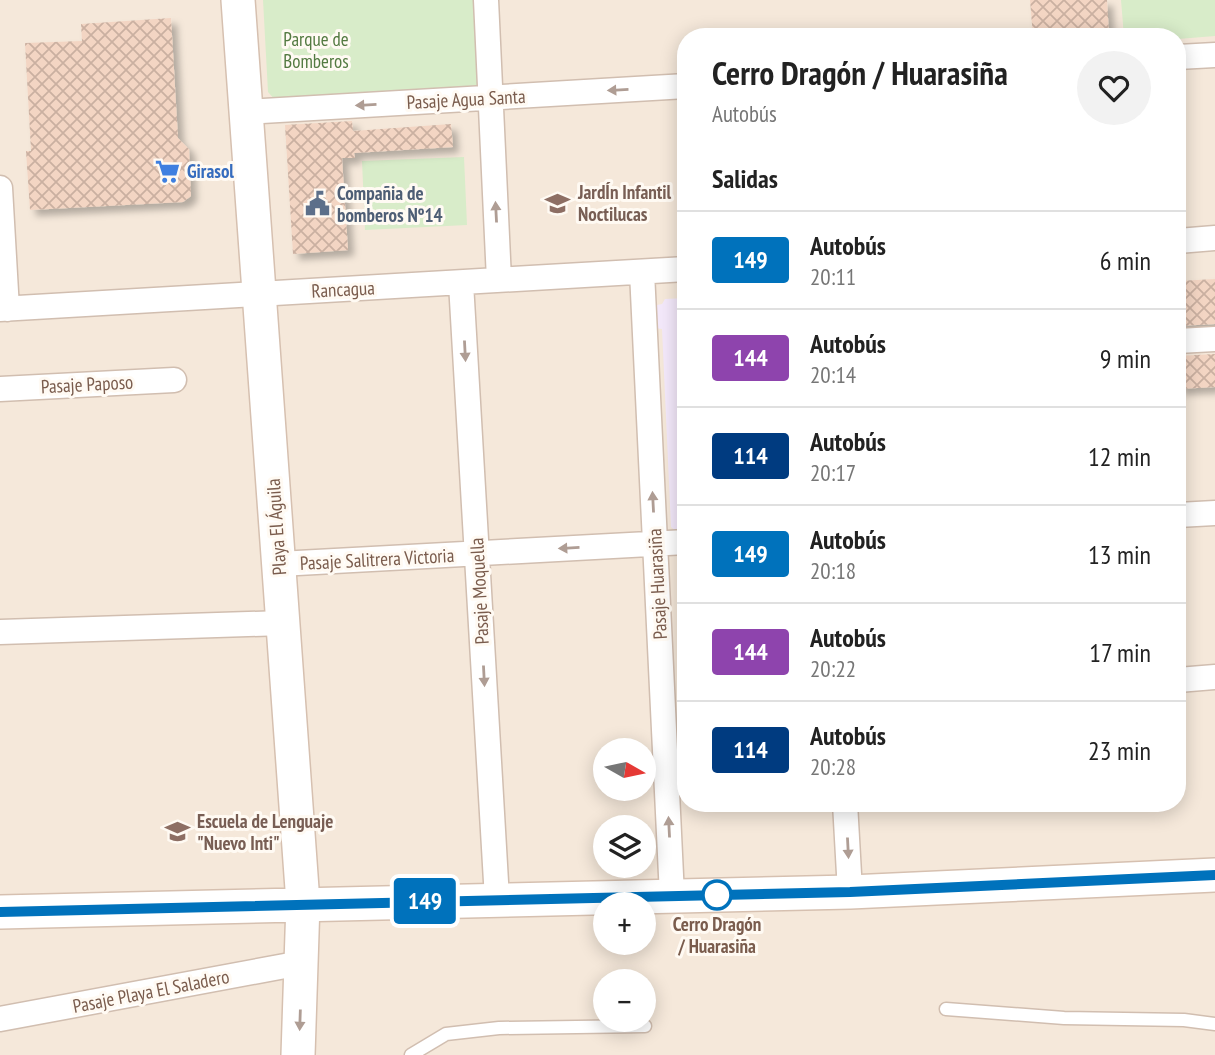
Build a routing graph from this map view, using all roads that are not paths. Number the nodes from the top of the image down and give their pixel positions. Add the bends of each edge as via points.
1 (238, 0) edge
2 (486, 0) edge
3 (1215, 55) edge
4 (1186, 57) edge
5 (677, 87) edge
6 (491, 98) junction
7 (246, 112) junction
8 (0, 188) edge
9 (1215, 239) edge
10 (1186, 241) edge
11 (677, 270) edge
12 (642, 272) junction
13 (499, 280) junction
14 (461, 282) junction
15 (260, 294) junction
16 (3, 309) edge
17 (1215, 339) edge
18 (1186, 341) edge
19 (174, 380) dead end
20 (0, 389) edge
21 (1215, 513) edge
22 (1186, 514) edge
23 (677, 542) edge
24 (655, 543) junction
25 (477, 553) junction
26 (279, 564) junction
27 (283, 623) junction
28 (0, 632) edge
29 (1215, 677) edge
30 (1186, 679) edge
31 (846, 812) edge
32 (1215, 875) edge
33 (850, 892) junction
34 (672, 896) junction
35 (497, 899) junction
36 (303, 903) junction
37 (0, 912) edge
38 (301, 963) junction
39 (946, 1009) dead end
40 (0, 1019) edge
41 (1215, 1024) edge
42 (593, 1027) edge
43 (299, 1055) edge
44 (411, 1055) edge

1 - 7 street, Playa El Águila
2 - 6 street
3 - 4 street
5 -> 6 street, Pasaje Agua Santa
6 -> 7 street, Pasaje Agua Santa
13 -> 6 street
7 - 15 street, Playa El Águila
8 - 16 street
9 - 10 street
11 - 12 street, Rancagua
12 - 13 street, Rancagua
24 -> 12 street, Pasaje Huarasiña
13 - 14 street, Rancagua
14 - 15 street, Rancagua
14 -> 25 street, Pasaje Moquella
15 - 16 street, Rancagua
15 - 26 street, Playa El Águila
17 - 18 street
19 - 20 street, Pasaje Paposo
21 - 22 street
23 - 24 street, Pasaje Salitrera Victoria
24 -> 25 street, Pasaje Salitrera Victoria
34 -> 24 street, Pasaje Huarasiña
25 - 26 street, Pasaje Salitrera Victoria
25 -> 35 street, Pasaje Moquella
26 - 27 street, Playa El Águila
27 - 28 street
27 - 36 street, Playa El Águila
29 - 30 street
31 -> 33 street
32 - 33 street
33 - 34 street
34 - 35 street
35 - 36 street
36 - 37 street
36 - 38 street, Playa El Águila
38 - 40 street, Pasaje Playa El Saladero
38 -> 43 street, Playa El Águila
39 - 41 lane
42 - 44 lane via 446,1034

